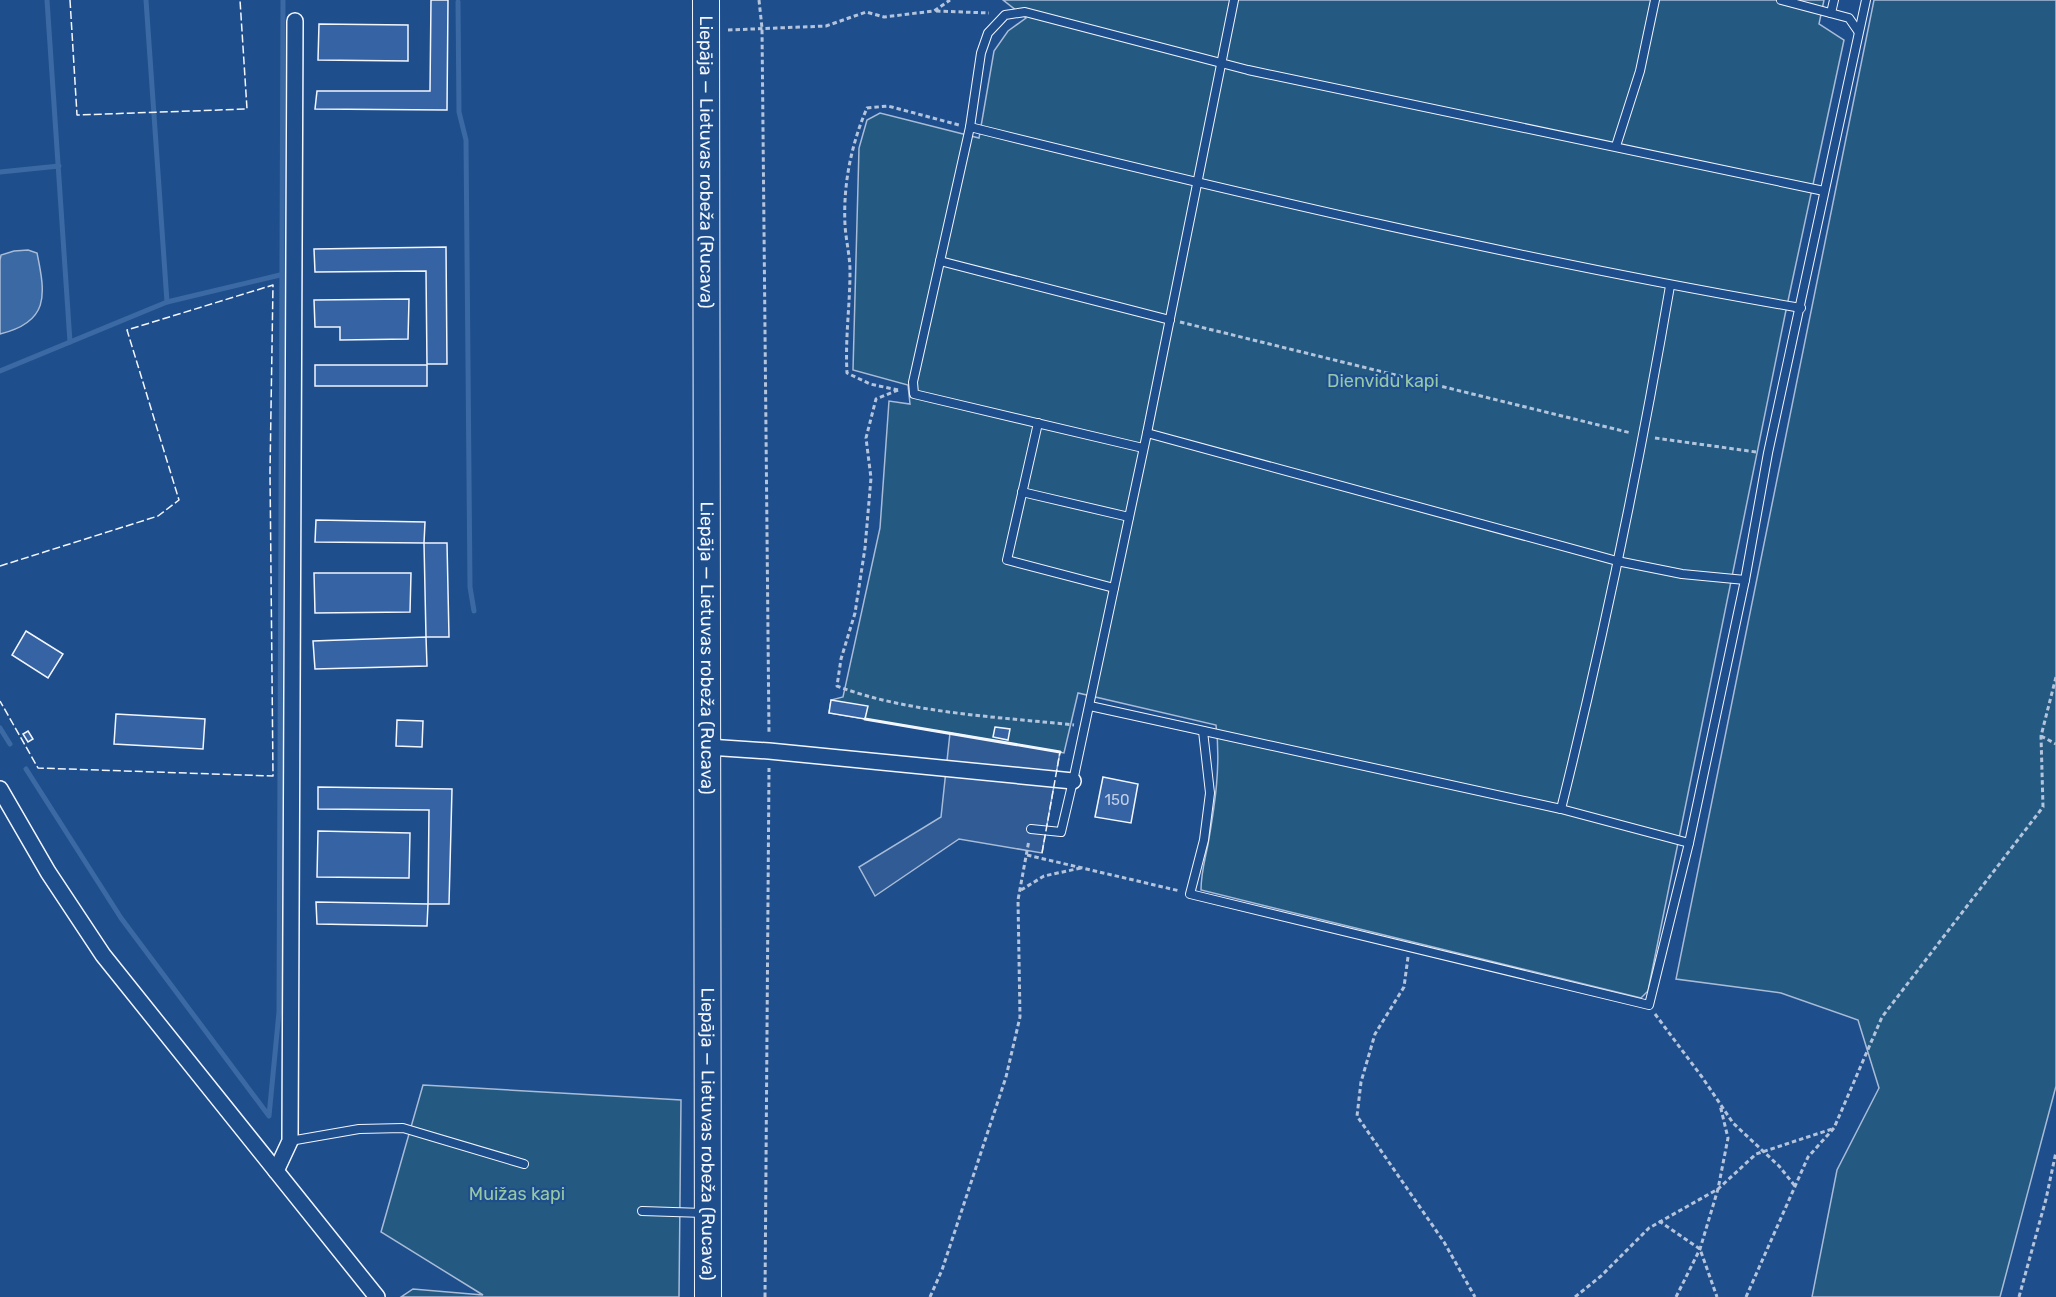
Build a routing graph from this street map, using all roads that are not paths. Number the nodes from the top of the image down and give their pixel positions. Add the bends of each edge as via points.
1 (706, 0) edge
2 (1234, 0) edge
3 (1655, 0) edge
4 (1781, 0) edge
5 (1834, 0) edge
6 (1866, 0) edge
7 (1831, 13) junction
8 (295, 21) dead end
9 (1858, 31) junction
10 (1221, 63) junction
11 (970, 127) junction
12 (1616, 146) junction
13 (1198, 183) junction
14 (1824, 191) junction
15 (940, 261) junction
16 (1670, 286) junction
17 (1801, 308) junction
18 (1170, 320) junction
19 (1038, 423) junction
20 (1147, 433) junction
21 (1143, 448) junction
22 (1022, 492) junction
23 (1129, 517) junction
24 (1617, 561) junction
25 (1745, 580) junction
26 (1114, 588) junction
27 (1090, 706) junction
28 (1203, 731) junction
29 (708, 747) junction
30 (1073, 781) junction
31 (0, 789) edge
32 (1561, 809) junction
33 (1031, 829) road end
34 (1689, 843) junction
35 (290, 1141) junction
36 (524, 1164) dead end
37 (276, 1171) junction
38 (642, 1211) dead end
39 (708, 1213) junction
40 (377, 1297) edge
41 (708, 1297) edge

1 - 29 highway, Liepāja — Lietuvas robeža (Rucava)
2 - 10 lane
3 - 12 lane via 1640,71
4 - 7 lane
5 - 7 lane
6 - 9 lane
7 - 9 lane via 1849,18
8 - 35 street
9 - 14 lane
10 - 11 lane via 1025,12 1005,15 988,33 981,53
10 - 12 lane
10 - 13 lane
11 - 13 lane
11 - 15 lane
12 - 14 lane
13 - 16 lane
13 - 18 lane
14 - 17 lane
15 - 18 lane
15 - 19 lane via 913,382 914,394
16 - 17 lane
16 - 24 lane
17 - 25 lane via 1768,453
18 - 20 lane
19 - 21 lane
19 - 22 lane
20 - 21 lane
20 - 24 lane
21 - 23 lane
22 - 23 lane
22 - 26 lane via 1007,560
23 - 26 lane
24 - 25 lane via 1682,574
24 - 32 lane
25 - 34 lane
26 - 27 lane
27 - 28 lane
27 - 30 lane
28 - 32 lane
28 - 34 lane via 1210,793 1204,840 1190,894 1649,1005
29 - 30 street
29 - 39 highway, Liepāja — Lietuvas robeža (Rucava)
30 - 33 lane via 1061,832
31 - 37 street via 48,872 104,955
32 - 34 lane
35 - 36 lane via 359,1129 403,1128
35 - 37 street
37 - 40 street
38 - 39 lane
39 - 41 highway, Liepāja — Lietuvas robeža (Rucava)

